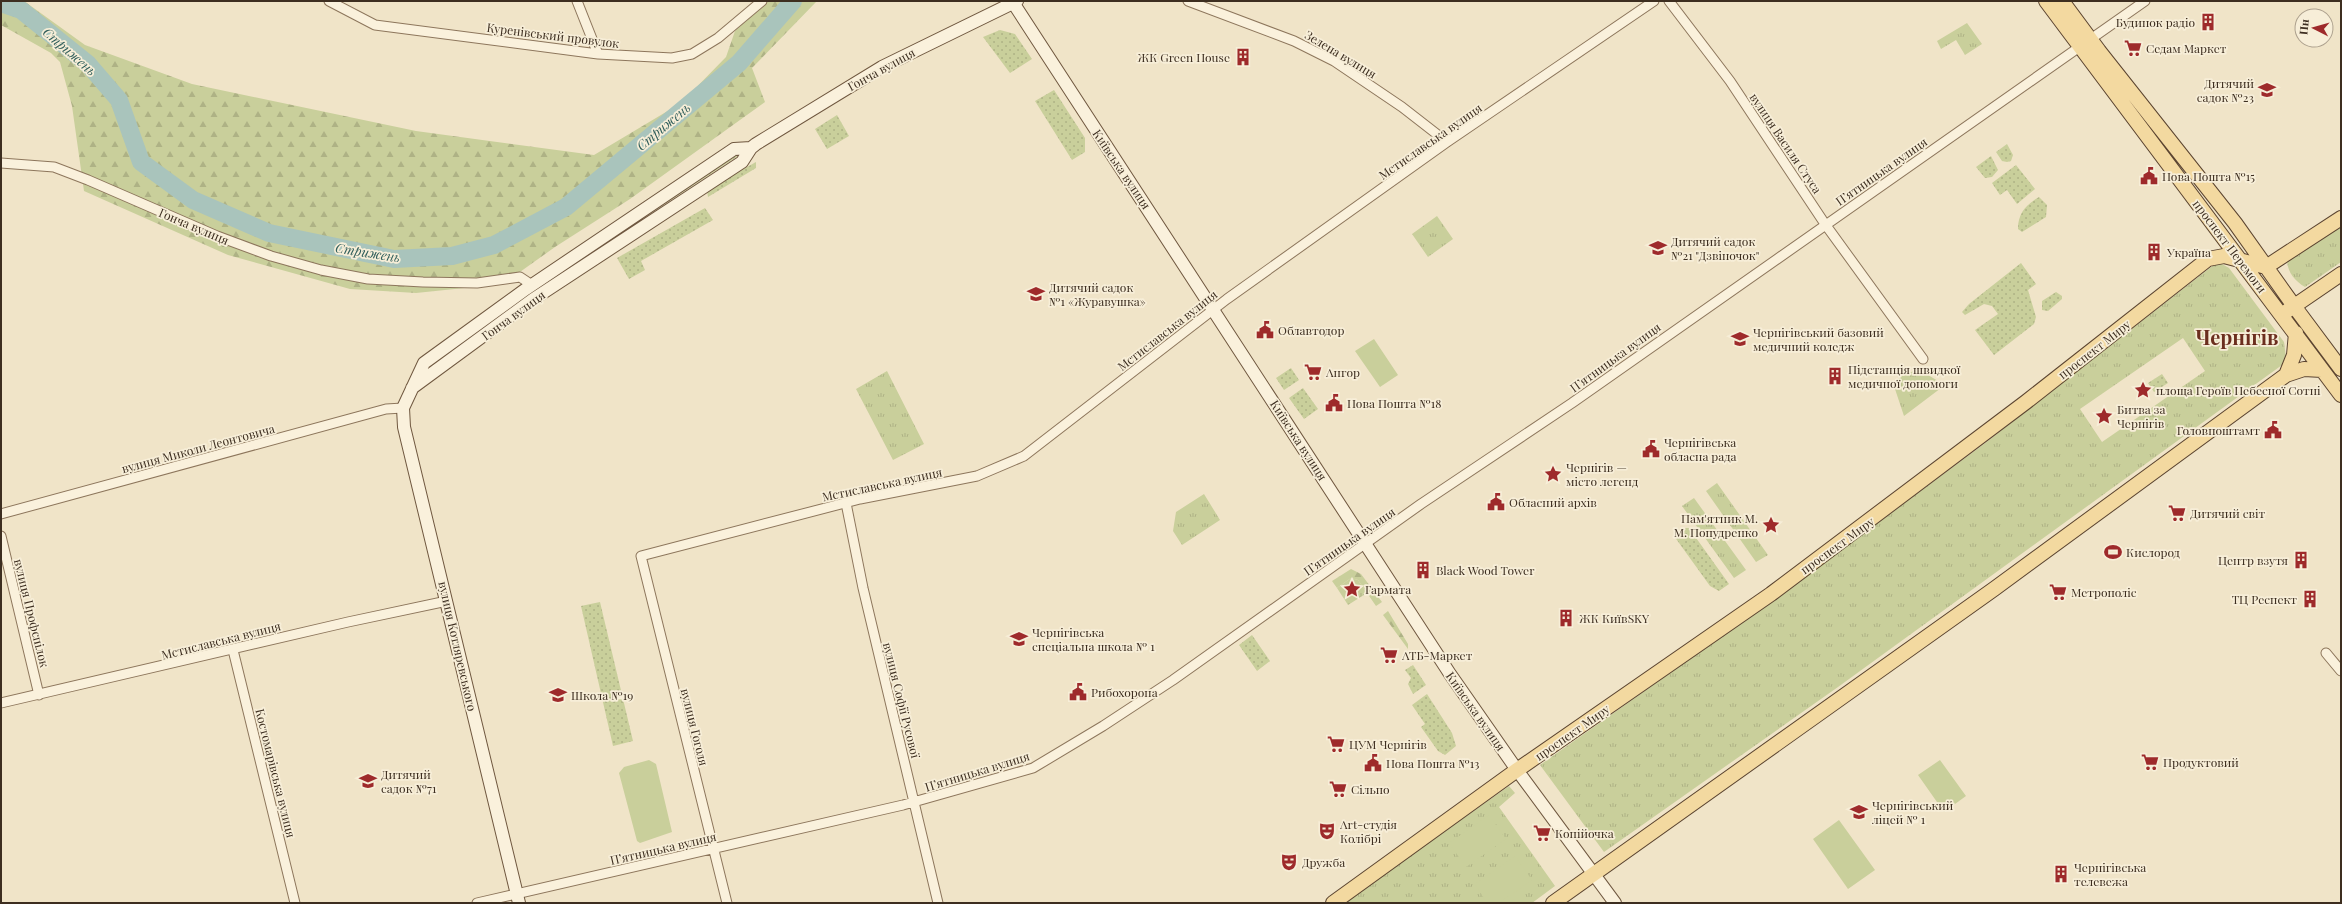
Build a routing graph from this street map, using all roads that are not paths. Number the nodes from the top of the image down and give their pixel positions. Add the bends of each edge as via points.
1 (329, 1) edge
2 (577, 1) edge
3 (762, 1) edge
4 (1188, 1) edge
5 (1654, 1) edge
6 (1669, 1) edge
7 (2046, 1) edge
8 (2062, 1) edge
9 (2145, 1) edge
10 (1014, 2) edge
11 (2085, 43) junction
12 (598, 54) junction
13 (1447, 142) junction
14 (751, 148) junction
15 (1, 163) edge
16 (2341, 218) edge
17 (1826, 224) junction
18 (2216, 228) junction
19 (2237, 258) junction
20 (2208, 259) junction
21 (2266, 266) junction
22 (2341, 274) edge
23 (532, 285) junction
24 (2266, 294) junction
25 (2294, 306) junction
26 (1213, 310) junction
27 (2281, 315) junction
28 (2297, 337) junction
29 (1923, 359) dead end
30 (2341, 368) edge
31 (2322, 370) junction
32 (2286, 375) junction
33 (410, 390) junction
34 (2341, 395) edge
35 (403, 408) junction
36 (846, 503) junction
37 (1, 514) edge
38 (1, 536) edge
39 (1365, 545) junction
40 (641, 556) joint
41 (447, 601) junction
42 (233, 650) junction
43 (2326, 653) dead end
44 (2341, 671) edge
45 (39, 695) junction
46 (1, 703) edge
47 (1517, 770) junction
48 (914, 803) junction
49 (713, 849) junction
50 (1594, 874) junction
51 (518, 899) edge
52 (295, 903) edge
53 (477, 903) edge
54 (727, 903) edge
55 (938, 903) edge
56 (1333, 903) edge
57 (1553, 903) edge
58 (1615, 903) edge

1 - 12 street, Куренівський провулок via 375,25
2 - 12 street
3 - 12 street, Куренівський провулок via 718,38 683,57
4 - 13 street, Зелена вулиця via 1294,41 1334,61 1402,107
5 - 13 street, Мстиславська вулиця
6 - 17 street, вулиця Василя Стуса via 1730,80
7 - 11 main road, проспект Перемоги
8 - 11 main road, проспект Перемоги
9 - 11 street, Пʼятницька вулиця
10 - 14 street, Гонча вулиця via 882,67
10 - 26 street, Київська вулиця
11 - 17 street, Пʼятницька вулиця
11 - 18 main road, проспект Перемоги
11 - 21 main road, проспект Перемоги via 2235,223
13 - 26 street, Мстиславська вулиця
14 - 23 street, Гонча вулиця via 734,149
14 - 33 street, Гонча вулиця via 742,162 532,300
15 - 23 street, Гонча вулиця via 54,167 217,236 271,256 322,270 368,279 431,282 477,283 520,277
16 - 21 main road
17 - 29 street, вулиця Василя Стуса
17 - 39 street, Пʼятницька вулиця
18 - 19 main road, проспект Перемоги
18 - 20 main road via 2217,242
19 - 20 main road via 2224,256
19 - 21 main road
19 - 24 main road, проспект Перемоги
20 - 47 main road, проспект Миру via 2090,354 1869,522 1771,594
21 - 24 main road
21 - 25 main road, проспект Перемоги
22 - 25 main road
23 - 33 street, Гонча вулиця via 424,363
24 - 27 main road, проспект Перемоги
25 - 27 main road
25 - 28 main road
25 - 30 main road, проспект Перемоги
26 - 36 street, Мстиславська вулиця via 1024,456 977,476
26 - 39 street, Київська вулиця
27 - 28 main road, проспект Перемоги
28 - 31 main road, проспект Перемоги
28 - 32 main road via 2294,355
31 - 32 main road via 2304,369
31 - 34 main road, проспект Перемоги
32 - 50 main road via 1994,589
33 - 35 street, вулиця Котляревського
35 - 37 street, вулиця Миколи Леонтовича via 386,409
35 - 41 street, вулиця Котляревського via 404,427
36 - 40 street, Мстиславська вулиця
36 - 48 street, вулиця Софії Русової via 868,612
38 - 45 street, вулиця Профспілок
39 - 47 street, Київська вулиця
39 - 48 street, Пʼятницька вулиця via 1173,680 1033,768
40 - 49 street, вулиця Гоголя
41 - 42 street, Мстиславська вулиця
41 - 51 street, вулиця Котляревського
42 - 45 street, Мстиславська вулиця
42 - 52 street, Костомарівська вулиця
43 - 44 street
45 - 46 street, Мстиславська вулиця
47 - 50 street, Київська вулиця
47 - 56 main road, проспект Миру
48 - 49 street, Пʼятницька вулиця
48 - 55 street, вулиця Софії Русової
49 - 51 street, Пʼятницька вулиця
49 - 54 street, вулиця Гоголя
50 - 57 main road
50 - 58 street, Київська вулиця
51 - 53 street, Пʼятницька вулиця

